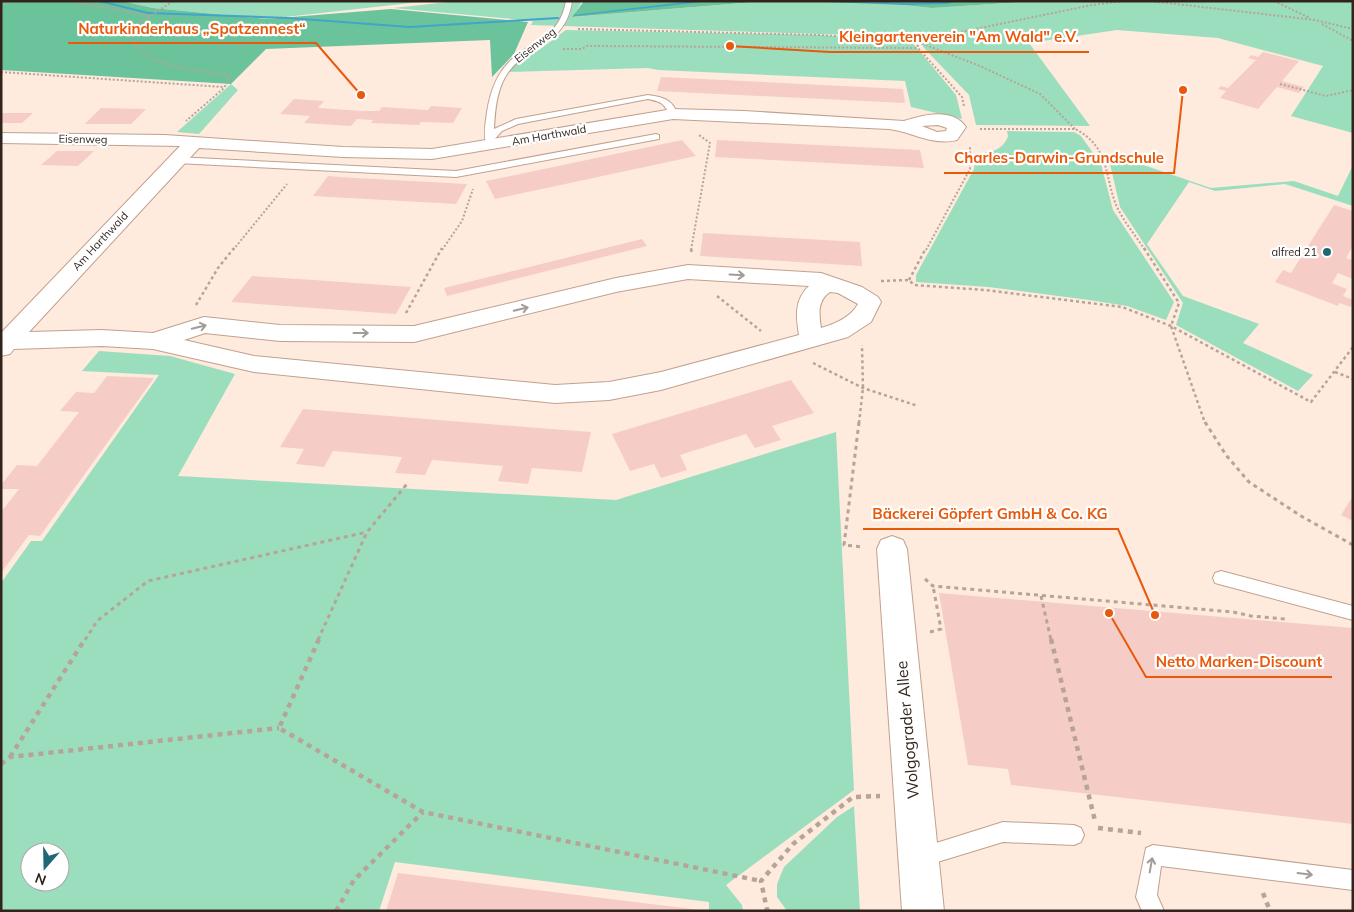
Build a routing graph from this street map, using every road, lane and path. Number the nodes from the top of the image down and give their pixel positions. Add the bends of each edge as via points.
1 (10, 1) edge
2 (70, 1) edge
3 (173, 1) edge
4 (569, 1) edge
5 (1124, 1) edge
6 (1150, 1) edge
7 (1274, 1) edge
8 (1, 6) edge
9 (150, 16) junction
10 (1315, 20) junction
11 (558, 29) junction
12 (1353, 29) edge
13 (917, 41) junction
14 (1353, 41) edge
15 (532, 48) junction
16 (918, 48) junction
17 (1, 72) edge
18 (1280, 84) dead end
19 (224, 88) junction
20 (1353, 90) edge
21 (966, 113) dead end
22 (673, 114) junction
23 (905, 126) dead end
24 (979, 129) dead end
25 (1075, 129) junction
26 (656, 137) dead end
27 (1, 138) edge
28 (165, 140) junction
29 (489, 141) junction
30 (970, 142) dead end
31 (193, 143) junction
32 (176, 160) junction
33 (301, 167) junction
34 (462, 221) dead end
35 (688, 272) junction
36 (909, 280) junction
37 (881, 281) dead end
38 (833, 283) junction
39 (863, 317) junction
40 (1171, 326) junction
41 (179, 333) junction
42 (395, 334) junction
43 (811, 339) junction
44 (153, 341) junction
45 (4, 343) edge
46 (782, 347) junction
47 (1353, 347) edge
48 (1335, 372) junction
49 (1353, 380) edge
50 (862, 388) junction
51 (918, 406) dead end
52 (407, 484) dead end
53 (366, 532) junction
54 (1353, 545) edge
55 (892, 549) junction
56 (1221, 578) dead end
57 (1041, 596) junction
58 (1353, 613) edge
59 (1288, 619) dead end
60 (280, 728) junction
61 (10, 758) junction
62 (1, 764) edge
63 (913, 795) junction
64 (422, 812) junction
65 (1143, 833) dead end
66 (1074, 835) dead end
67 (918, 858) junction
68 (1353, 880) edge
69 (761, 881) junction
70 (767, 910) edge
71 (336, 911) edge
72 (923, 911) edge
73 (1154, 911) edge

1 - 8 path
2 - 9 path
3 - 9 path
4 - 11 lane, Eisenweg via 566,17
5 - 13 path
6 - 10 path
7 - 10 path
9 - 19 path via 132,32 132,41 141,52 178,66 225,75 230,78
10 - 12 path
10 - 14 path
11 - 13 path via 819,35
11 - 15 lane, Eisenweg
13 - 16 path
13 - 25 path via 1040,94
15 - 16 path
15 - 29 lane, Eisenweg via 513,62 499,82
16 - 21 path via 962,96
17 - 19 path
18 - 20 path via 1326,96
19 - 28 path
22 - 23 street, Am Harthwald
22 - 29 street, Am Harthwald
22 - 35 path via 710,144
24 - 25 path
25 - 40 path via 1086,135 1106,164 1117,207 1179,303
26 - 33 lane via 456,174
27 - 28 street, Eisenweg
28 - 31 street, Am Harthwald
29 - 31 street, Am Harthwald via 432,154
30 - 36 path via 970,169
31 - 32 street, Am Harthwald
32 - 33 lane
32 - 45 street, Am Harthwald
33 - 41 path via 218,268
34 - 42 path via 437,256
35 -> 38 street, Am Harthwald
42 -> 35 street, Am Harthwald via 414,334 616,285
35 - 46 path
36 - 37 path
36 - 40 path via 914,285 1122,307
38 - 39 street, Am Harthwald via 856,291 870,302
38 - 43 street via 823,287 810,304
39 - 43 street, Am Harthwald via 840,331
39 - 50 path
40 - 48 path via 1311,402
40 - 54 path via 1207,428 1226,455 1250,482
41 -> 42 street, Am Harthwald via 204,325 280,333
41 - 44 street, Am Harthwald
43 - 46 street, Am Harthwald
44 - 45 street, Am Harthwald via 102,338
44 - 46 street, Am Harthwald via 254,364 555,394 609,391 661,382
46 - 50 path
47 - 48 path
48 - 49 path
50 - 51 path
50 - 55 path via 844,545
52 - 53 path
53 - 60 path
53 - 61 path via 148,581 97,621
55 - 57 path via 933,586
55 - 63 street, Wolgograder Allee
56 - 58 lane
57 - 59 path
57 - 65 path via 1096,828
60 - 61 path
60 - 64 path
61 - 62 path
63 - 67 street, Wolgograder Allee
63 - 69 path via 853,797 792,844
64 - 69 path
64 - 71 path via 354,880
66 - 67 lane via 1003,832
67 - 72 street, Wolgograder Allee
73 -> 68 lane via 1146,897 1153,855
69 - 70 path

